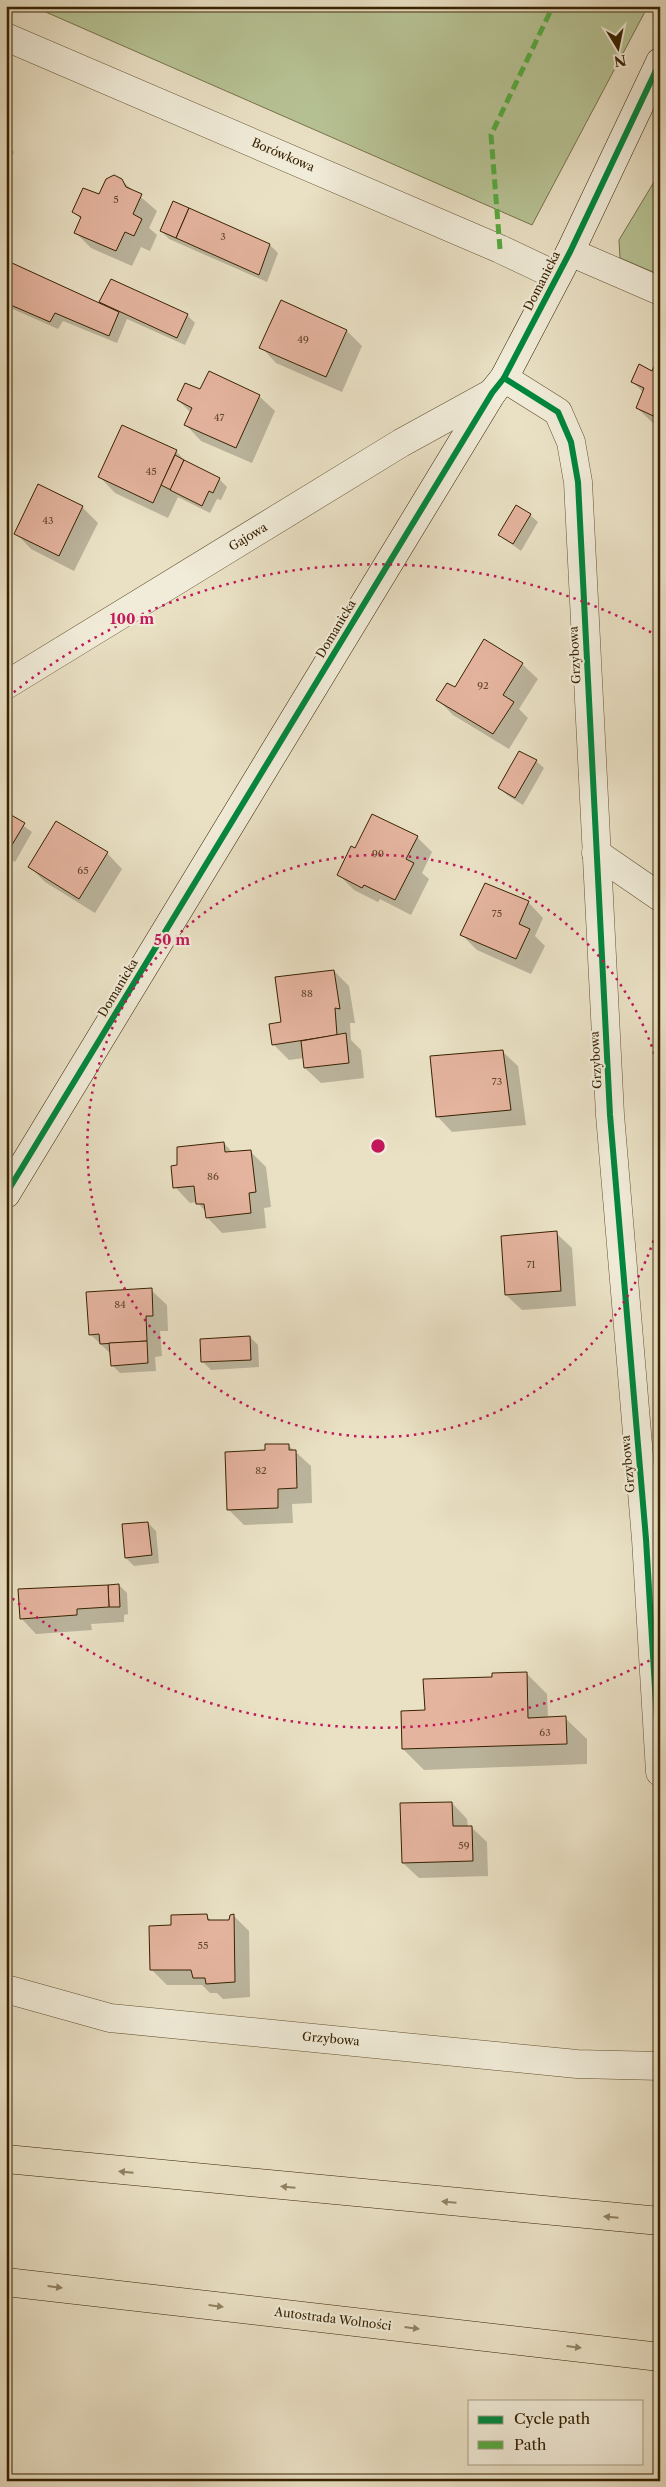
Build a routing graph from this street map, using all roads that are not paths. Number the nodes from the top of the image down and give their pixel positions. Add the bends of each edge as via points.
1 (6, 38) edge
2 (660, 62) edge
3 (570, 252) junction
4 (557, 276) junction
5 (660, 291) edge
6 (498, 386) junction
7 (6, 685) edge
8 (596, 853) junction
9 (660, 897) edge
10 (6, 1194) edge
11 (653, 1542) edge
12 (660, 1772) edge
13 (6, 1989) edge
14 (660, 2066) edge
15 (6, 2159) edge
16 (660, 2221) edge
17 (6, 2282) edge
18 (660, 2357) edge

1 - 4 street, Borówkowa
2 - 3 street, Domanicka
3 - 4 street, Domanicka
3 - 5 street
4 - 6 street, Domanicka
6 - 7 street, Gajowa
6 - 8 street, Grzybowa via 558,412 571,442 578,482
6 - 10 street, Domanicka
8 - 9 street
8 - 11 street, Grzybowa via 610,1115
11 - 12 street, Grzybowa
13 - 14 street, Grzybowa via 110,2018 577,2064
16 -> 15 highway
17 -> 18 highway, Autostrada Wolności

